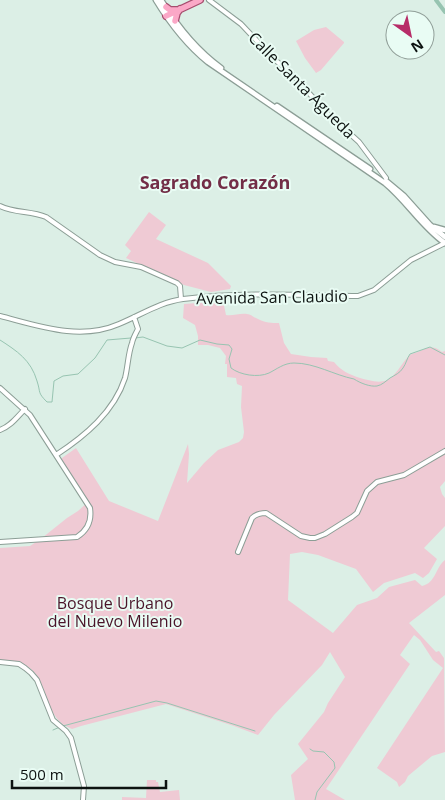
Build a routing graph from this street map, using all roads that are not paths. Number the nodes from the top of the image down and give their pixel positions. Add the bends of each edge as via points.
1 (156, 0) edge
2 (161, 0) edge
3 (200, 0) edge
4 (209, 0) edge
5 (166, 7) junction
6 (180, 9) junction
7 (168, 15) junction
8 (175, 21) junction
9 (386, 178) dead end
10 (0, 206) edge
11 (430, 225) junction
12 (445, 230) edge
13 (445, 237) edge
14 (445, 243) edge
15 (181, 299) junction
16 (0, 316) edge
17 (134, 318) junction
18 (0, 388) edge
19 (25, 409) junction
20 (0, 430) edge
21 (445, 451) edge
22 (56, 455) junction
23 (0, 542) edge
24 (238, 552) dead end
25 (0, 662) edge
26 (83, 800) edge

1 - 7 main road
2 - 5 main road
3 - 6 main road
4 - 9 street, Calle Santa Águeda via 241,24 359,142
5 - 6 main road
5 - 7 main road
6 - 7 main road
6 - 8 main road
7 - 8 main road
7 - 14 main road via 175,28 208,62 385,183
8 - 11 main road via 216,64 391,184
10 - 15 street via 40,214 109,260 141,267 177,283
11 - 12 main road
11 - 13 main road
14 - 15 street, Avenida San Claudio via 411,260 374,290 358,296 230,295
15 - 17 street, Avenida San Claudio via 161,304
16 - 17 street, Avenida San Claudio via 66,332 104,329
17 - 22 street via 138,328 120,390 86,434
18 - 19 street
19 - 20 street via 13,423
19 - 22 street
21 - 24 street via 404,475 377,482 367,491 357,513 315,538 301,536 266,513 255,515
22 - 23 street via 90,508 90,524 77,537
25 - 26 street via 18,664 37,680 53,720 69,734 84,786

